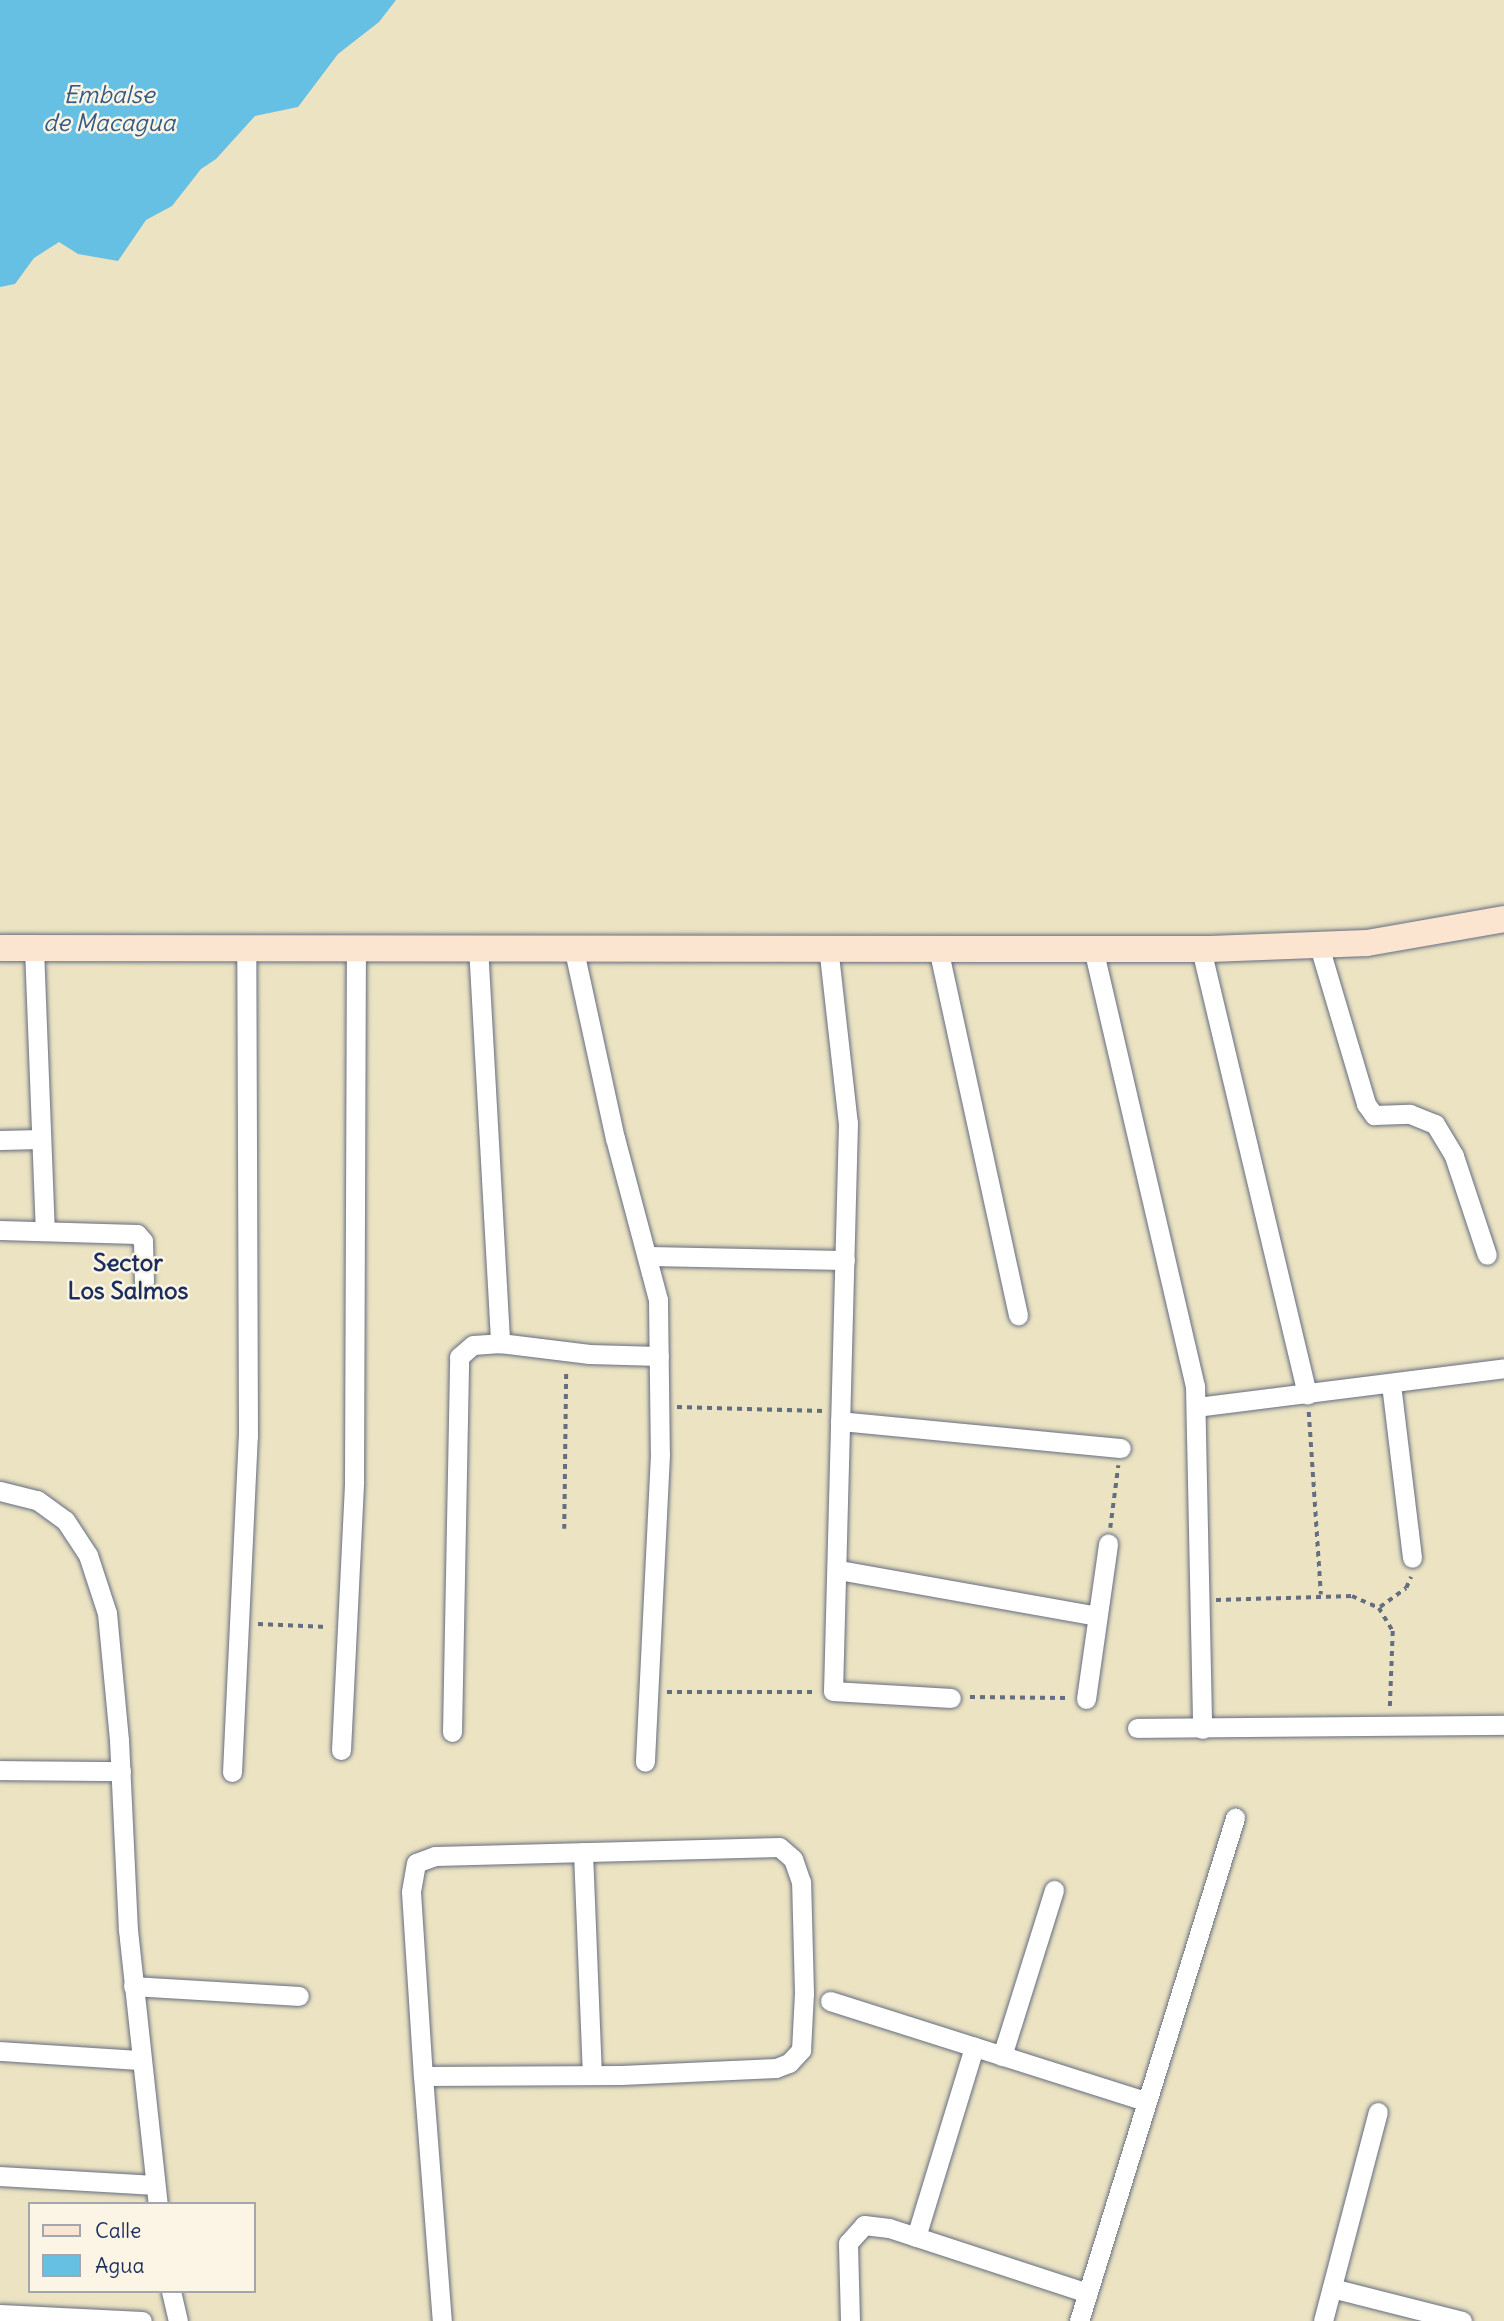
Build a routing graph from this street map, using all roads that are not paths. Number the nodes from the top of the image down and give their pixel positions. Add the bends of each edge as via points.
1 (1504, 919) edge
2 (573, 946) junction
3 (828, 946) junction
4 (1319, 946) junction
5 (356, 947) junction
6 (478, 947) junction
7 (0, 948) edge
8 (34, 948) junction
9 (246, 948) junction
10 (938, 948) junction
11 (1093, 948) junction
12 (1201, 949) junction
13 (41, 1139) junction
14 (0, 1140) edge
15 (45, 1229) junction
16 (0, 1230) edge
17 (1487, 1255) dead end
18 (647, 1256) junction
19 (845, 1260) junction
20 (144, 1282) dead end
21 (1018, 1315) dead end
22 (500, 1343) junction
23 (659, 1356) junction
24 (1504, 1368) edge
25 (1391, 1384) junction
26 (1307, 1395) junction
27 (1196, 1407) junction
28 (840, 1417) junction
29 (1121, 1448) road end
30 (0, 1491) edge
31 (1108, 1544) road end
32 (1412, 1558) road end
33 (839, 1570) junction
34 (1096, 1616) junction
35 (950, 1698) road end
36 (1086, 1699) road end
37 (1504, 1725) edge
38 (1137, 1728) dead end
39 (1202, 1729) junction
40 (452, 1732) dead end
41 (341, 1751) dead end
42 (645, 1762) dead end
43 (0, 1770) edge
44 (121, 1771) junction
45 (232, 1772) dead end
46 (1234, 1818) dead end
47 (583, 1852) junction
48 (1054, 1890) dead end
49 (133, 1986) junction
50 (299, 1996) dead end
51 (830, 2001) dead end
52 (974, 2047) junction
53 (0, 2050) edge
54 (1002, 2056) junction
55 (141, 2060) junction
56 (592, 2075) junction
57 (423, 2076) junction
58 (1146, 2101) junction
59 (1378, 2112) dead end
60 (0, 2176) edge
61 (156, 2194) edge
62 (916, 2237) junction
63 (1332, 2288) junction
64 (171, 2293) edge
65 (1088, 2293) junction
66 (0, 2314) edge
67 (142, 2321) edge
68 (178, 2321) edge
69 (442, 2321) edge
70 (850, 2321) edge
71 (1079, 2321) edge
72 (1323, 2321) edge
73 (1462, 2321) edge

1 - 4 street via 1403,940
2 - 3 street
2 - 6 street
2 - 18 street via 615,1138
3 - 10 street
3 - 19 street via 848,1124
4 - 12 street
4 - 17 street via 1366,1104 1374,1115 1410,1114 1434,1124 1454,1156
5 - 6 street
5 - 9 street
5 - 41 street via 358,1266
6 - 22 street
7 - 8 street
8 - 9 street
8 - 13 street
9 - 45 street via 250,1256
10 - 11 street
10 - 21 street
11 - 12 street
11 - 27 street via 1185,1338
12 - 26 street
13 - 14 street
13 - 15 street
15 - 16 street
15 - 20 street via 137,1234 143,1241
18 - 19 street
18 - 23 street via 658,1300
19 - 28 street
22 - 23 street via 565,1352
22 - 40 street via 465,1350 456,1370
23 - 42 street
24 - 25 street
25 - 26 street
25 - 32 street
26 - 27 street
27 - 39 street
28 - 29 street
28 - 33 street
30 - 44 street via 49,1506 65,1520 88,1555 107,1613
31 - 34 street
33 - 34 street
33 - 35 street via 833,1691
34 - 36 street
37 - 39 street
38 - 39 street
43 - 44 street
44 - 49 street
46 - 58 street
47 - 56 street
47 - 56 street via 779,1847 793,1858 801,1882 804,1993 797,2056 776,2068
47 - 57 street via 435,1856 416,1863 411,1892
48 - 54 street
49 - 50 street
49 - 55 street
51 - 52 street
52 - 54 street
52 - 62 street
53 - 55 street
54 - 58 street
55 - 61 street
56 - 57 street
57 - 69 street
58 - 65 street
59 - 63 street
60 - 61 street
62 - 65 street
62 - 70 street via 871,2225 852,2234 847,2255
63 - 72 street
63 - 73 street
64 - 68 street
65 - 71 street
66 - 67 street

